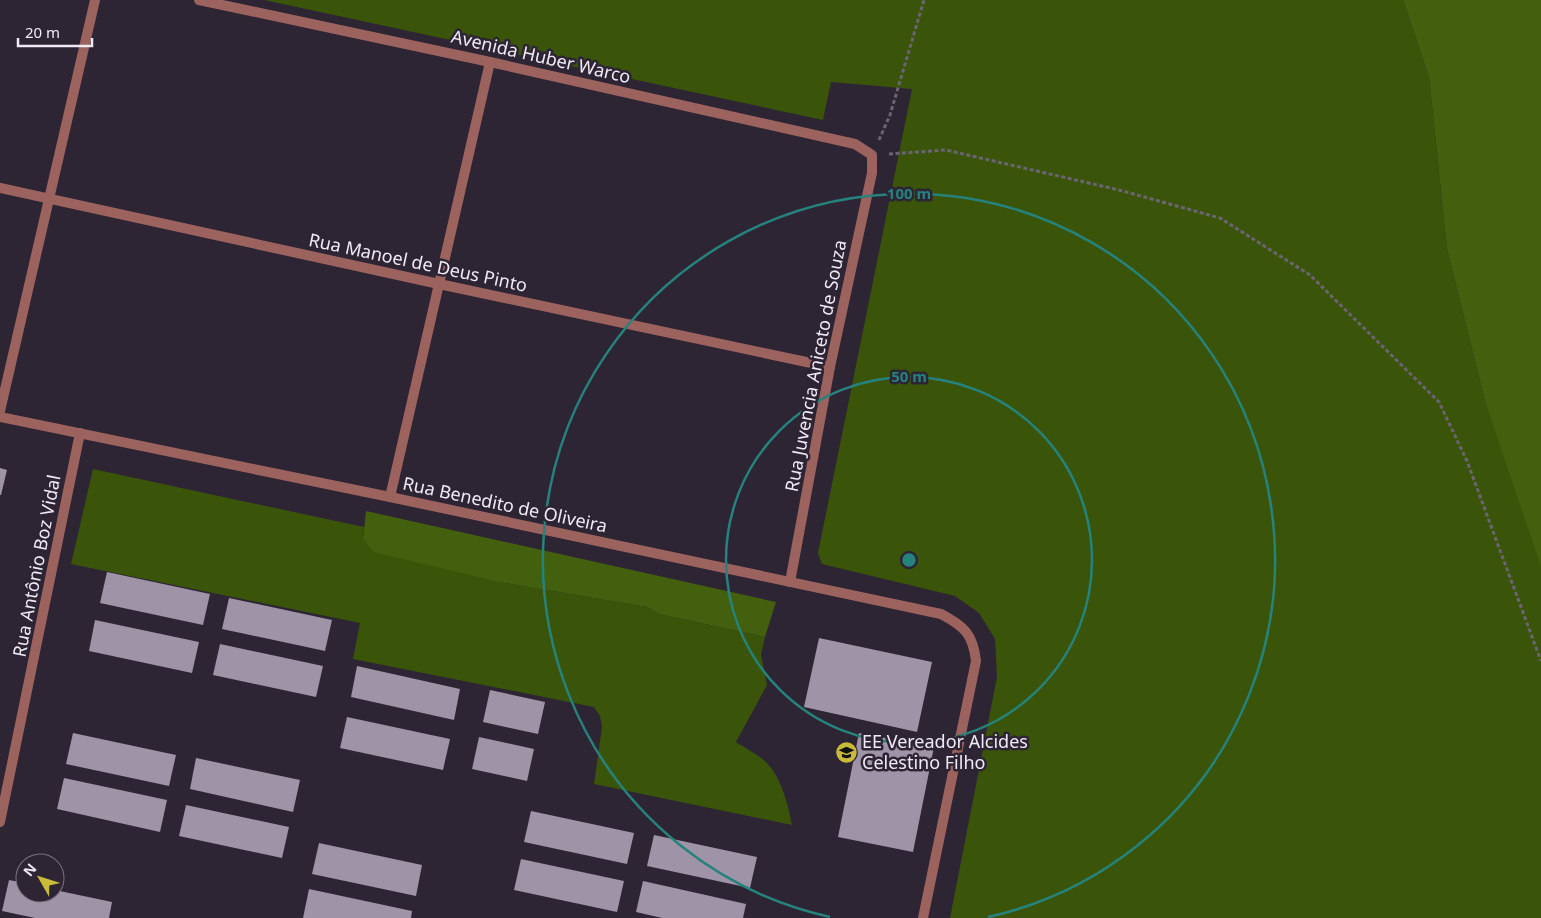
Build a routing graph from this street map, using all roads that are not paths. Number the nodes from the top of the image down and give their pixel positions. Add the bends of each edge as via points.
1 (95, 0) edge
2 (199, 0) edge
3 (490, 62) junction
4 (872, 156) joint
5 (0, 188) edge
6 (48, 198) junction
7 (439, 284) junction
8 (830, 367) junction
9 (0, 412) edge
10 (0, 417) edge
11 (80, 433) junction
12 (390, 497) junction
13 (790, 582) junction
14 (0, 822) edge
15 (923, 918) edge

1 - 6 street
2 - 3 street, Avenida Huber Warco
3 - 4 street, Avenida Huber Warco via 855,144
3 - 7 street
4 - 8 street, Rua Juvencia Aniceto de Souza via 872,173
5 - 6 street, Rua Manoel de Deus Pinto
6 - 7 street, Rua Manoel de Deus Pinto
6 - 9 street
7 - 8 street, Rua Manoel de Deus Pinto
7 - 12 street
8 - 13 street, Rua Juvencia Aniceto de Souza
10 - 11 street, Rua Benedito de Oliveira
11 - 12 street, Rua Benedito de Oliveira
11 - 14 street, Rua Antônio Boz Vidal
12 - 13 street, Rua Benedito de Oliveira
13 - 15 street, Rua Benedito de Oliveira via 941,614 968,632 974,645 976,661

